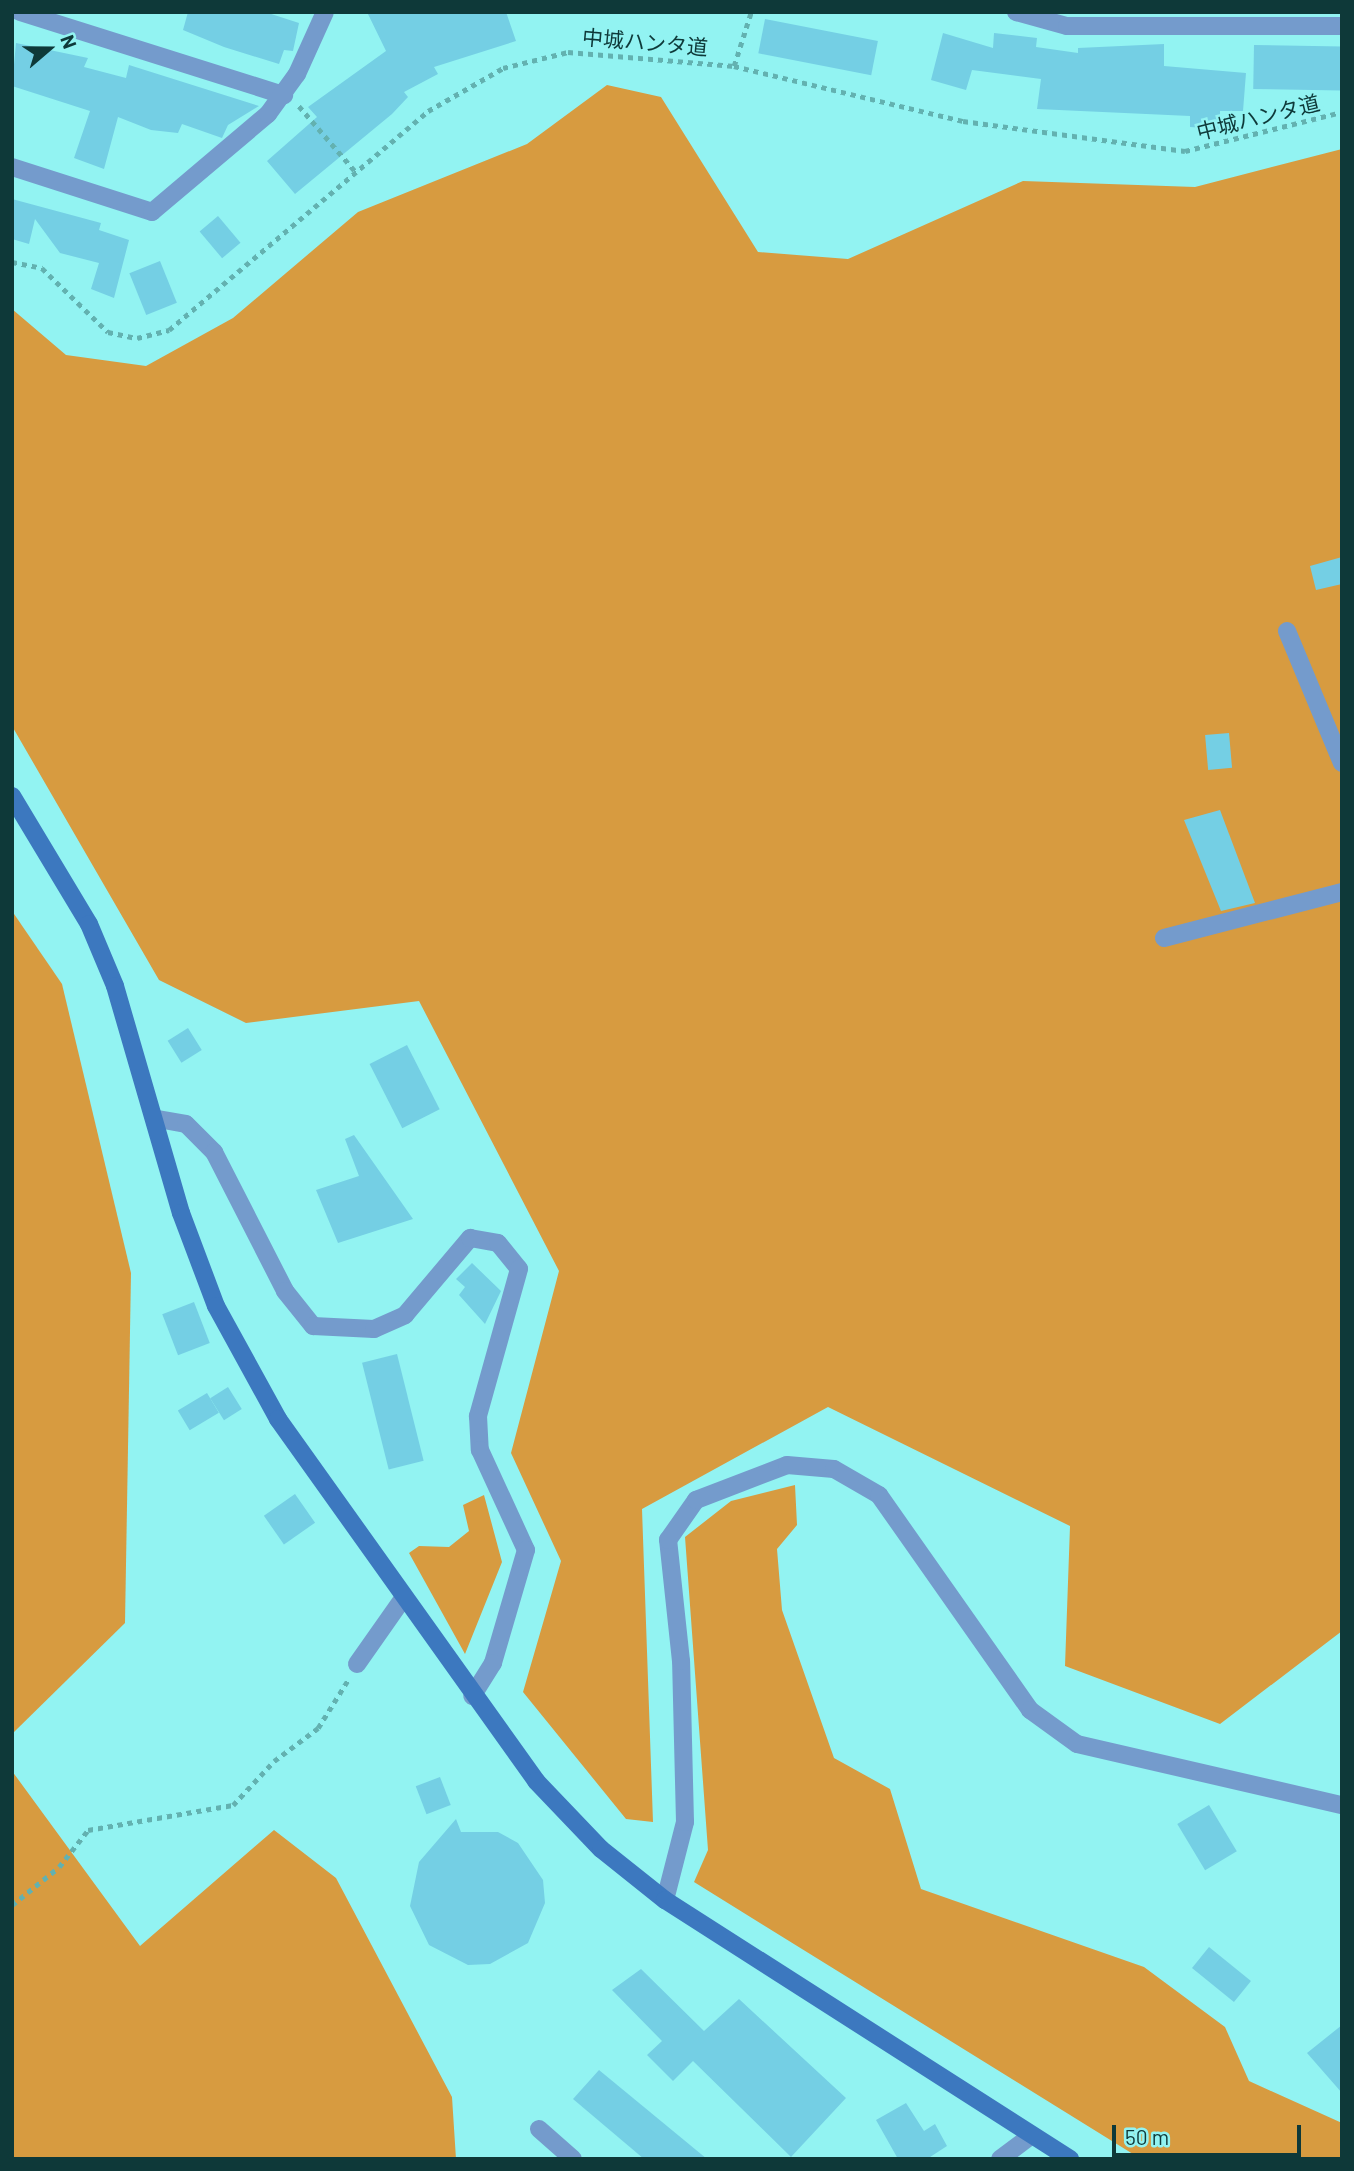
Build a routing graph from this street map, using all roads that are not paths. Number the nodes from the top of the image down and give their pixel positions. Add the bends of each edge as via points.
1 (20, 12) edge
2 (325, 12) edge
3 (1017, 12) edge
4 (1342, 26) edge
5 (284, 95) junction
6 (12, 167) edge
7 (1287, 631) dead end
8 (1342, 763) edge
9 (12, 796) edge
10 (1342, 892) edge
11 (1164, 938) dead end
12 (158, 1119) junction
13 (402, 1601) junction
14 (358, 1664) road end
15 (472, 1696) junction
16 (1342, 1805) edge
17 (665, 1900) junction
18 (539, 2129) dead end
19 (1029, 2137) junction
20 (573, 2159) edge
21 (1000, 2159) edge
22 (1070, 2159) edge

1 - 5 street
2 - 5 street
3 - 4 street via 1067,26
5 - 6 street via 152,212
7 - 8 street
9 - 12 street via 89,924
10 - 11 street
12 - 13 street via 181,1213 215,1306 278,1419
12 - 15 street via 186,1124 214,1152 285,1291 313,1326 374,1329 405,1315 470,1238 498,1243 519,1269 517,1293 488,1366 479,1424 490,1479 526,1550 493,1663
13 - 14 street
13 - 15 street
15 - 17 street via 536,1781 601,1849
16 - 17 street via 1114,1756 1067,1738 1030,1710 879,1495 862,1479 834,1469 787,1465 696,1500 668,1540 681,1661 685,1822
17 - 19 street
18 - 20 street
19 - 21 street
19 - 22 street

